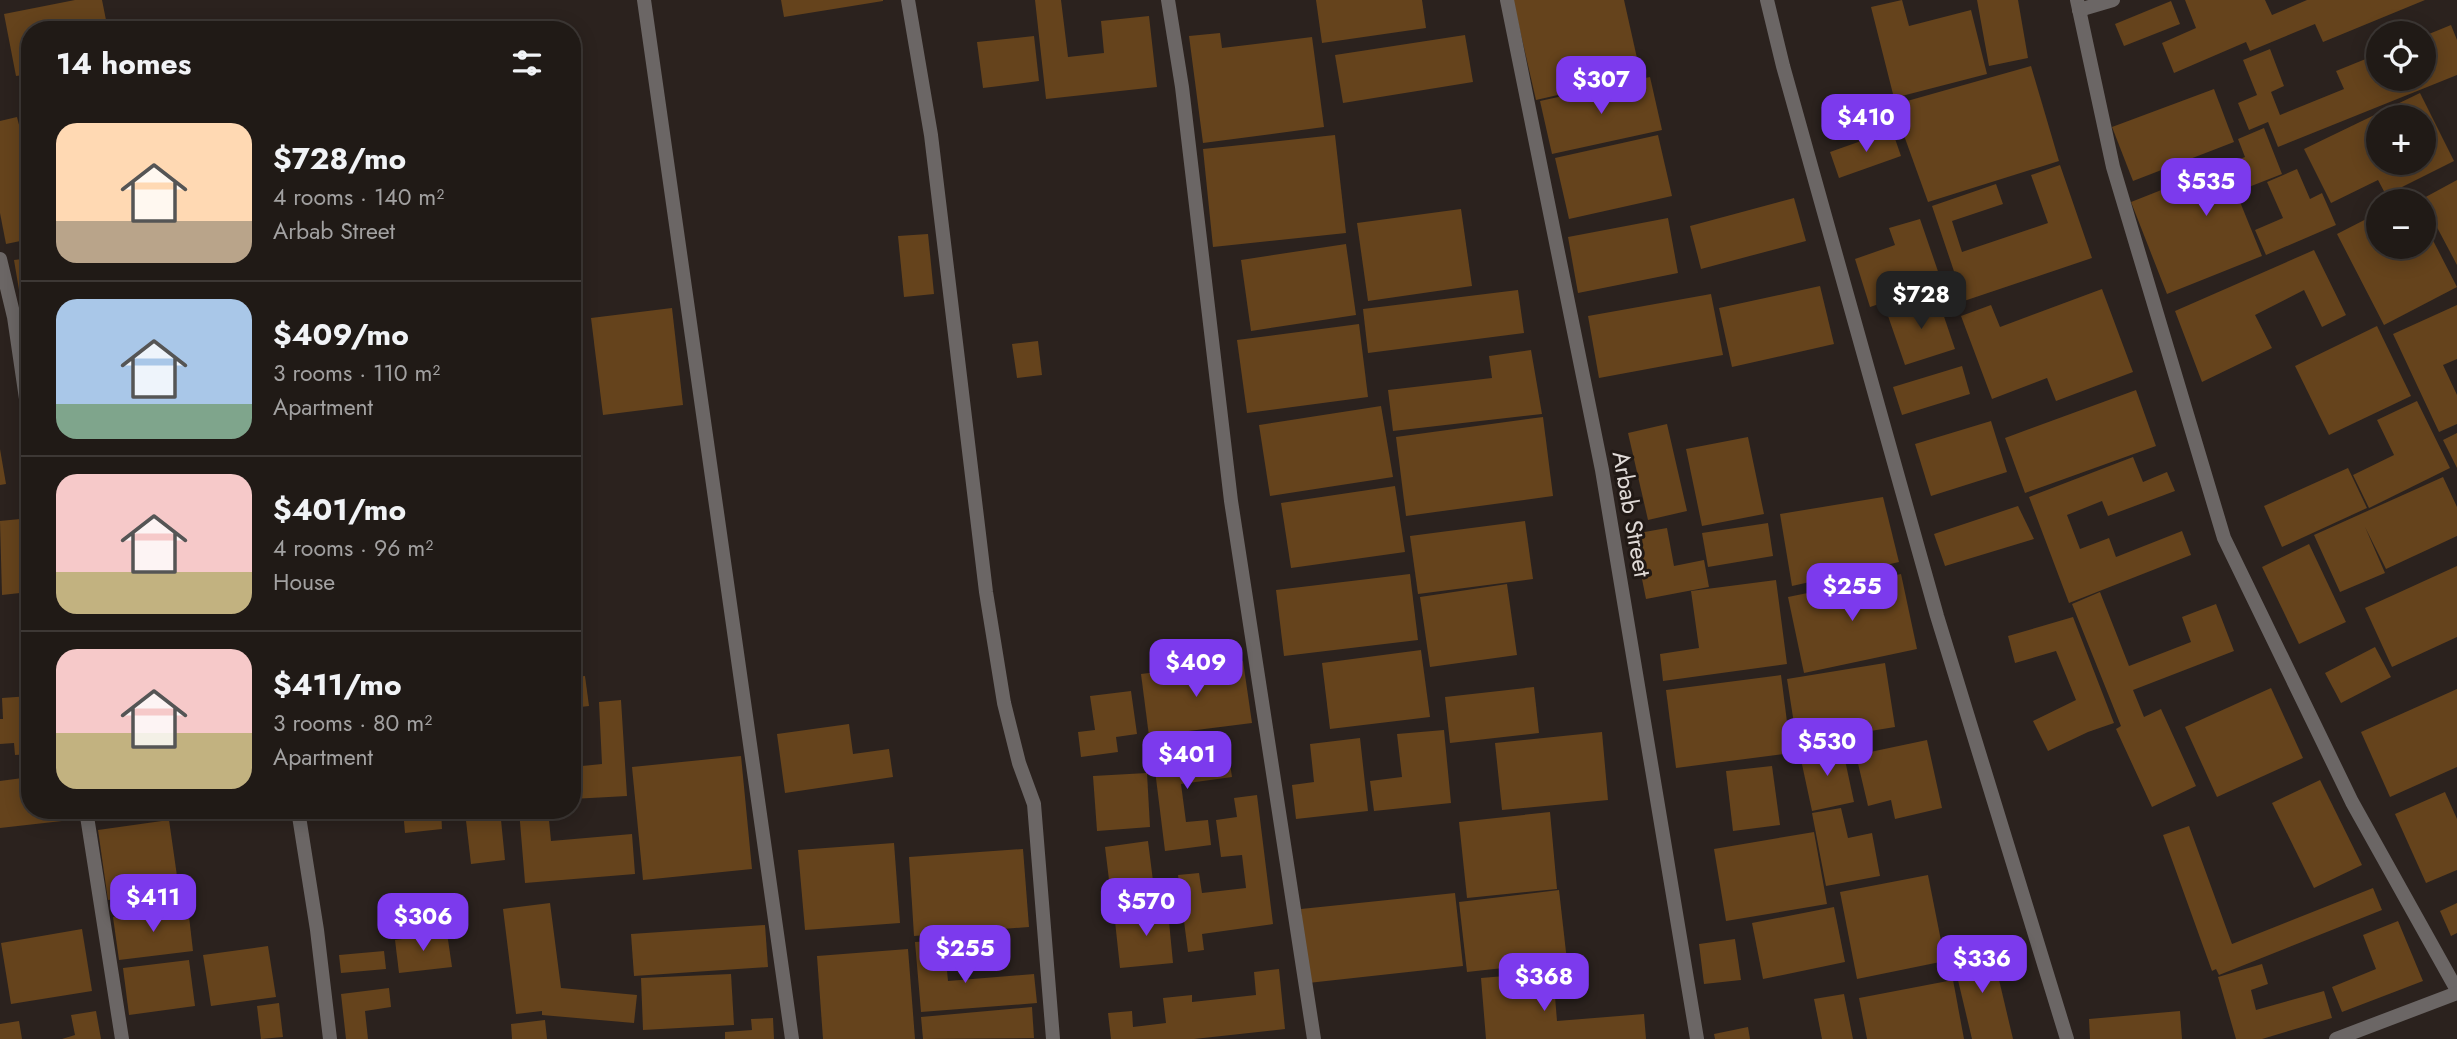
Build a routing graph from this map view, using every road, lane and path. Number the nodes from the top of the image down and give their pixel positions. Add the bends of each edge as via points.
1 (644, 0) edge
2 (908, 0) edge
3 (1168, 0) edge
4 (1507, 0) edge
5 (1767, 0) edge
6 (2113, 0) edge
7 (2078, 5) edge
8 (0, 259) edge
9 (21, 365) edge
10 (87, 819) edge
11 (299, 819) edge
12 (2457, 991) edge
13 (122, 1039) edge
14 (330, 1039) edge
15 (792, 1039) edge
16 (1053, 1039) edge
17 (1314, 1039) edge
18 (1697, 1039) edge
19 (2067, 1039) edge
20 (2336, 1039) edge

1 - 15 street
2 - 16 street via 931,135 986,592 1004,703 1034,804
3 - 17 street via 1231,501
4 - 18 street, Arbab Street via 1602,470
5 - 19 street via 1937,616
6 - 7 street
7 - 12 street via 2113,167 2224,538 2352,802
8 - 9 street
10 - 13 street
11 - 14 street
12 - 20 street

